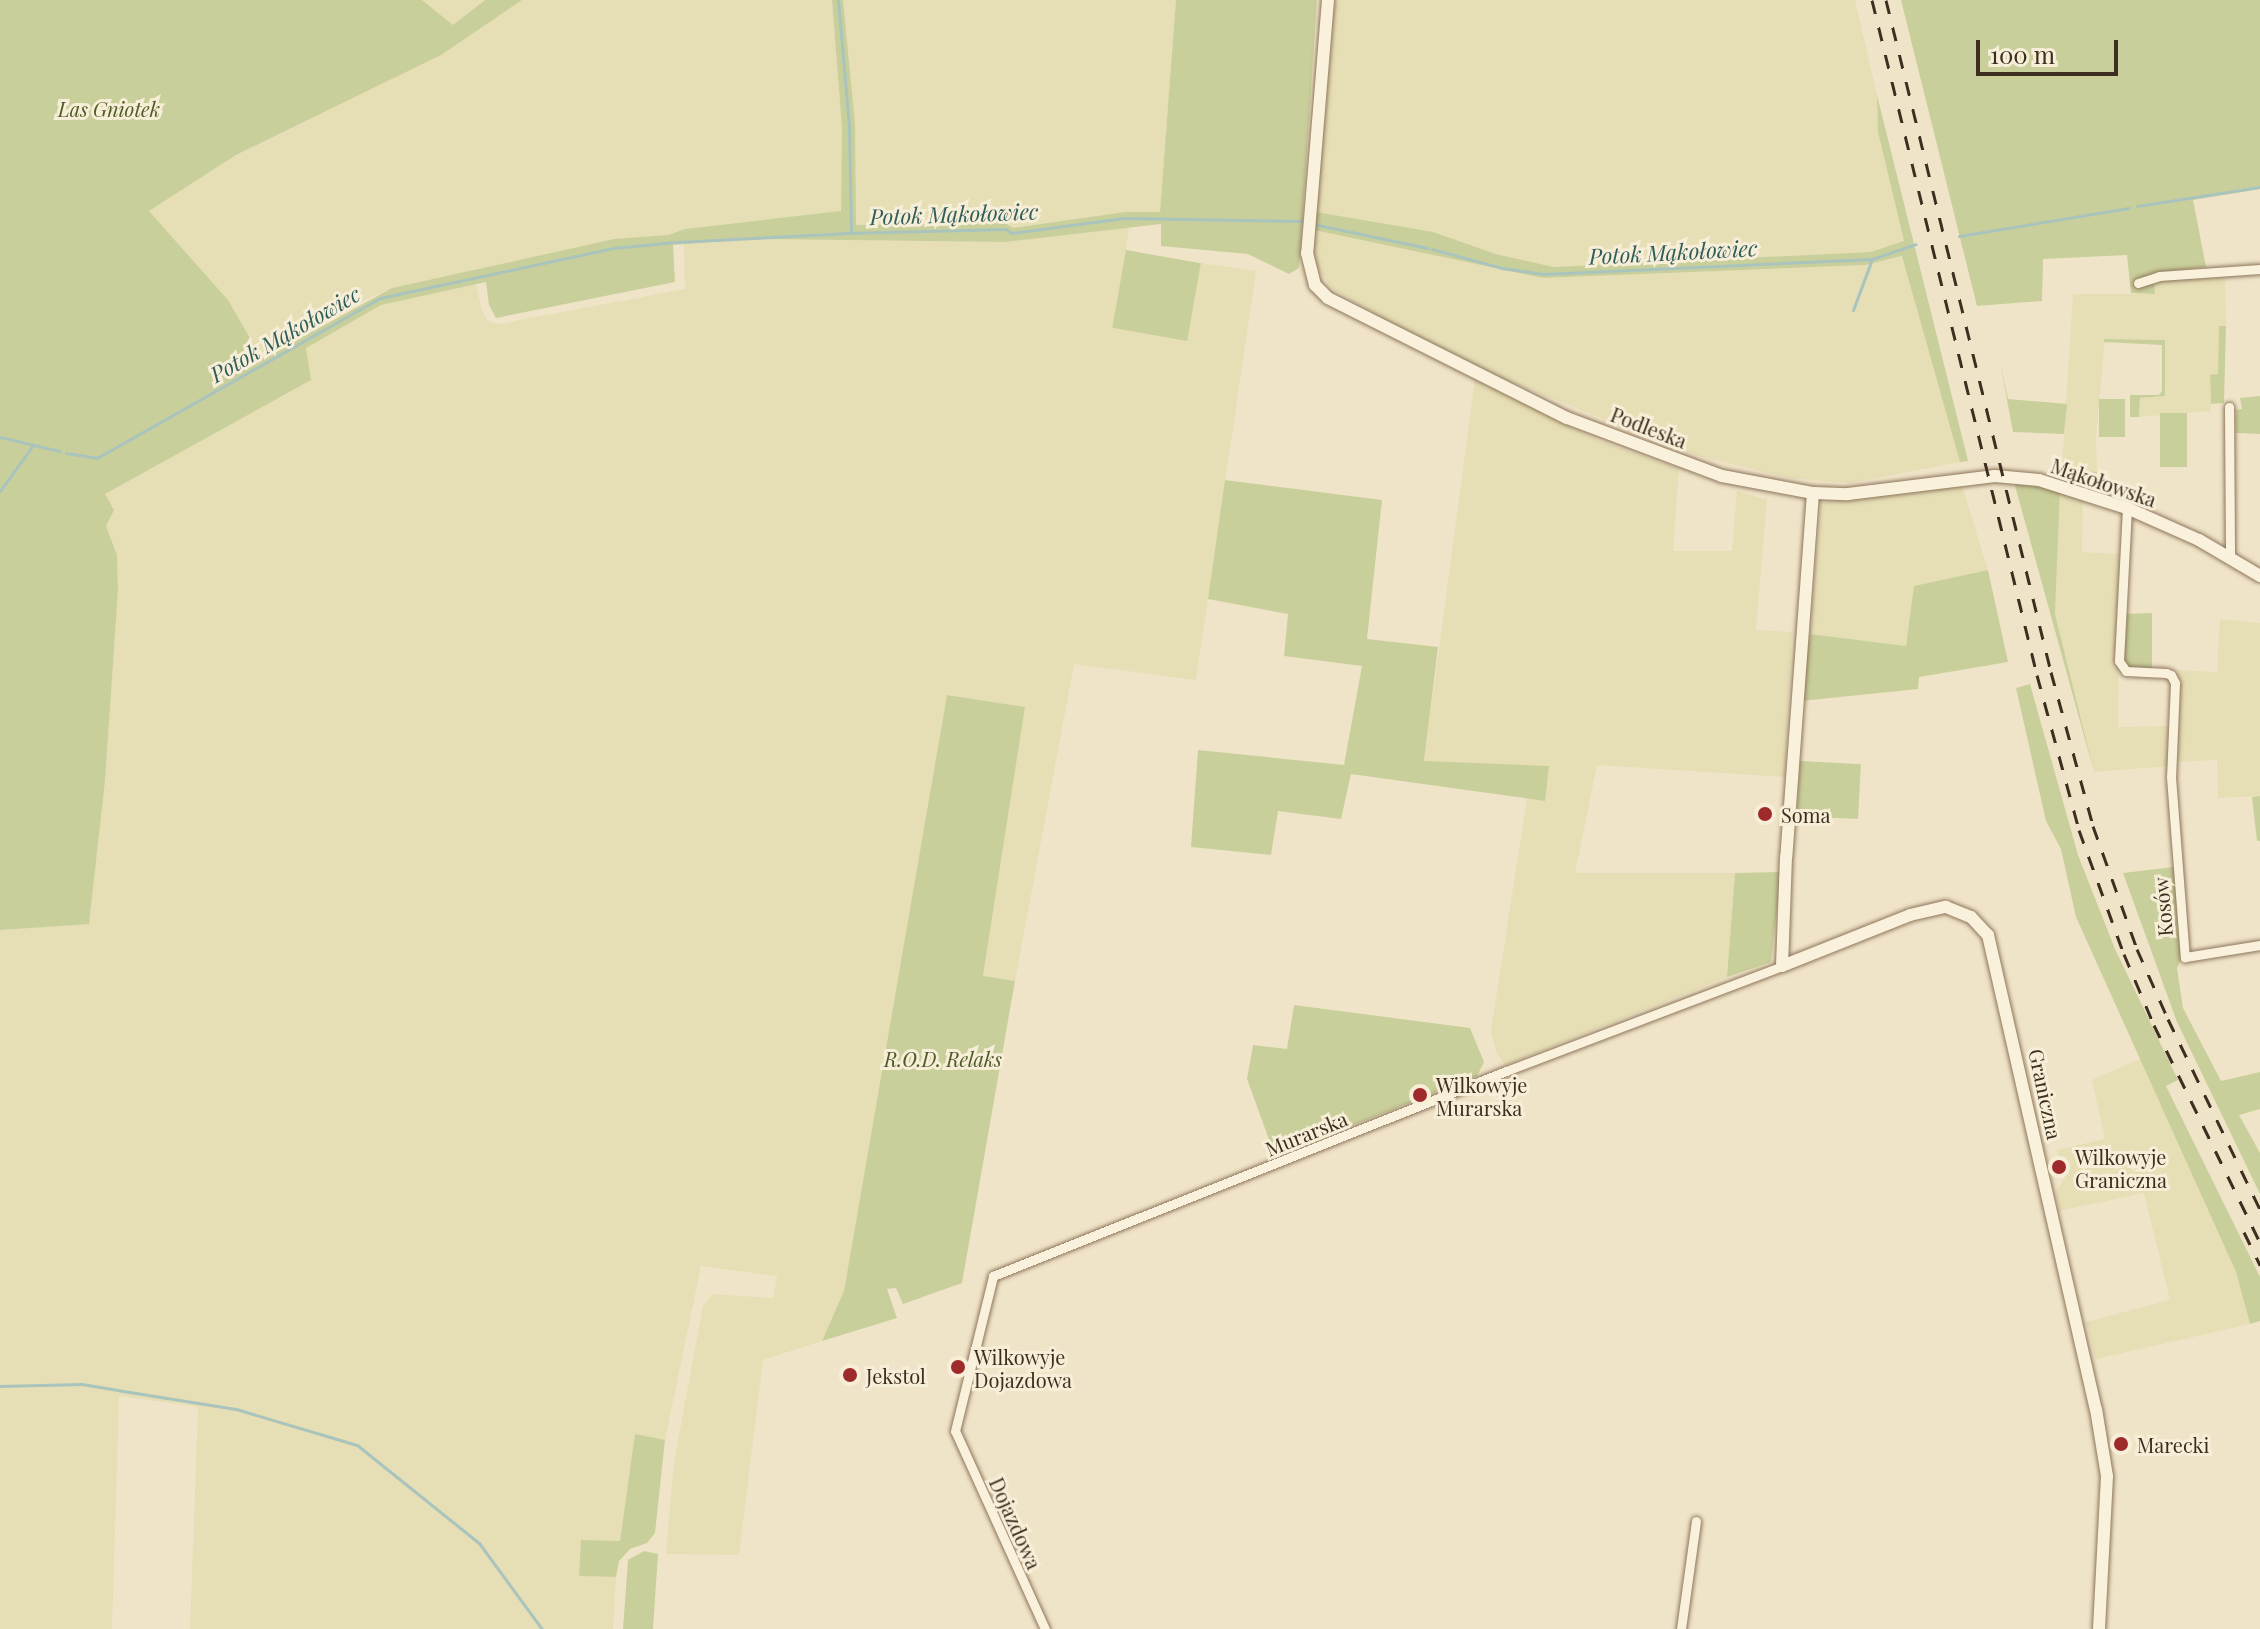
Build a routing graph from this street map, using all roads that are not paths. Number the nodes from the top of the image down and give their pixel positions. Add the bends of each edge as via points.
1 (1328, 0) edge
2 (2260, 269) edge
3 (2138, 283) dead end
4 (2229, 407) dead end
5 (1813, 493) junction
6 (2127, 508) junction
7 (2230, 557) junction
8 (2260, 576) edge
9 (2260, 945) edge
10 (1782, 966) junction
11 (955, 1431) joint
12 (1696, 1521) dead end
13 (1045, 1629) edge
14 (1681, 1629) edge
15 (2099, 1629) edge

1 - 5 street, Podleska via 1307,253 1315,285 1328,298 1567,418 1722,476
2 - 3 street via 2173,274
4 - 7 street
5 - 6 street, Mąkołowska via 1889,491 2003,476 2063,486
5 - 10 street
6 - 7 street, Mąkołowska
6 - 9 street, Kosów via 2119,661 2126,671 2174,678 2171,777 2185,957
7 - 8 street, Mąkołowska
10 - 11 street, Murarska via 993,1276
10 - 15 street, Graniczna via 1910,915 1946,907 1971,917 1988,935 2107,1476
11 - 13 street, Dojazdowa
12 - 14 street

